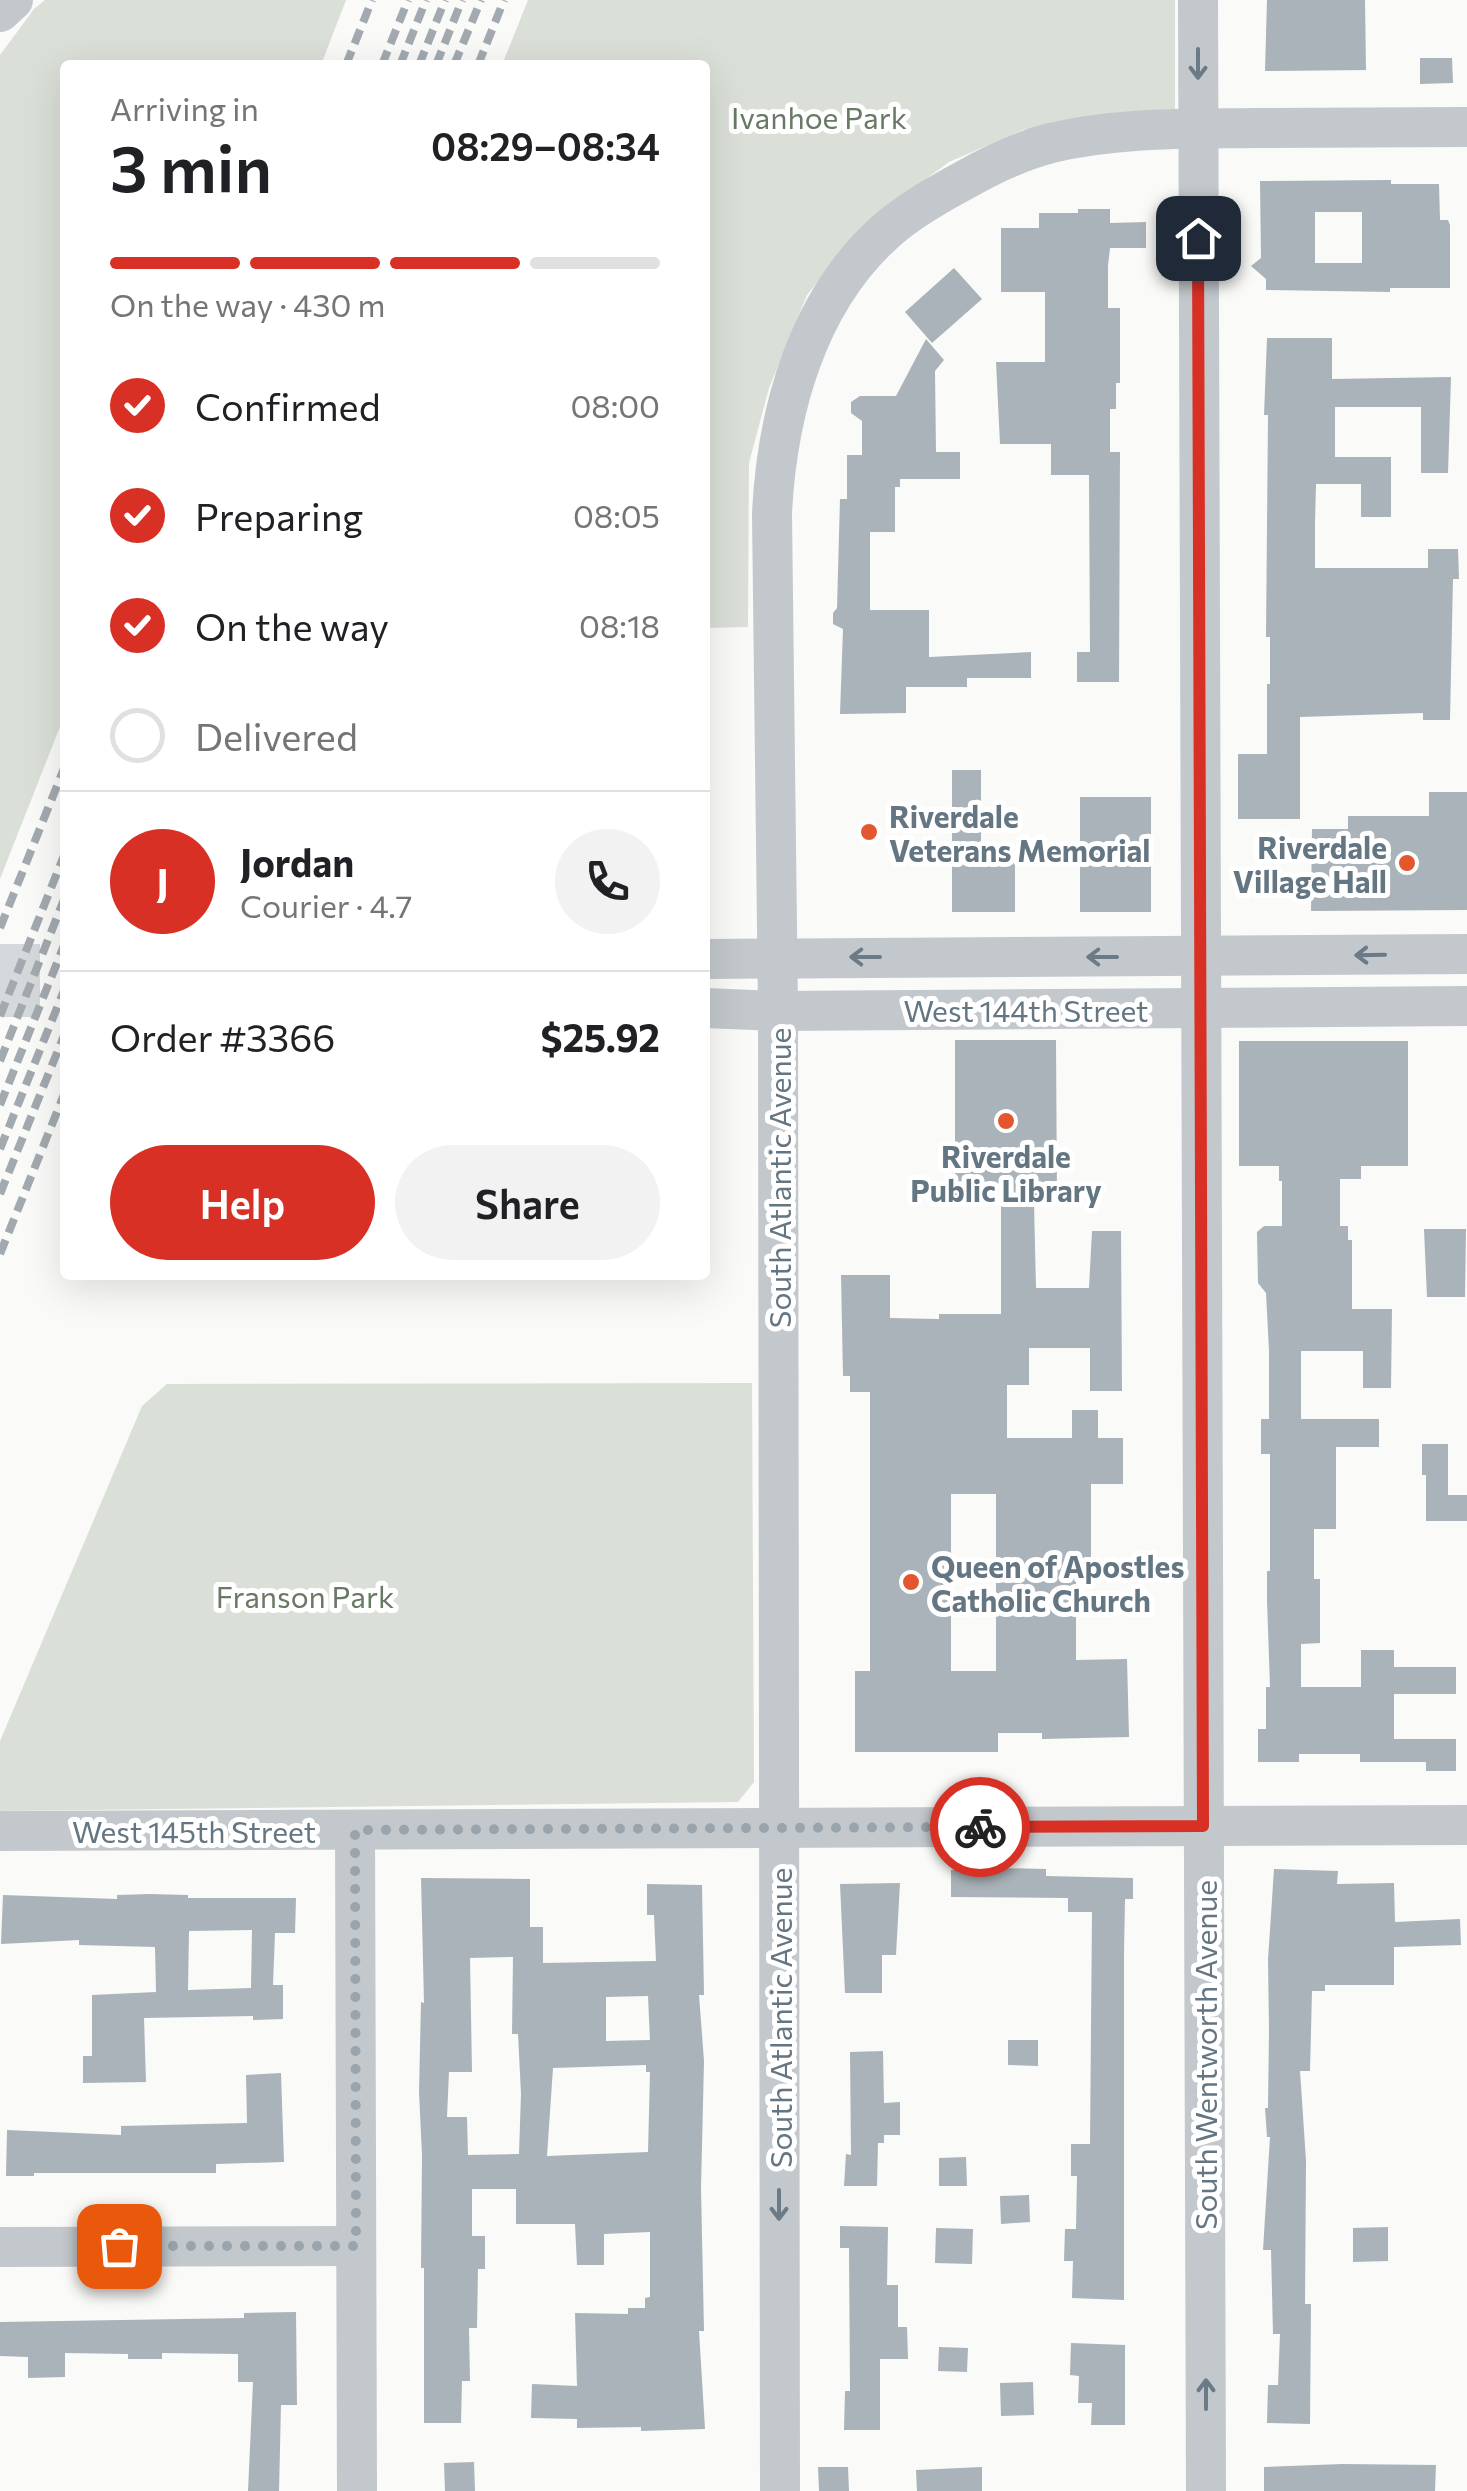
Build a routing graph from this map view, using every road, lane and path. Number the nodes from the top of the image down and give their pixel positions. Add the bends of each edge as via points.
1 (13, 0) edge
2 (1198, 0) edge
3 (0, 12) edge
4 (1467, 127) edge
5 (1198, 128) junction
6 (1467, 954) edge
7 (777, 957) junction
8 (1200, 957) junction
9 (710, 959) edge
10 (1467, 1006) edge
11 (1200, 1007) junction
12 (710, 1008) edge
13 (778, 1011) junction
14 (1467, 1824) edge
15 (1203, 1826) junction
16 (779, 1828) junction
17 (355, 1830) junction
18 (0, 1831) edge
19 (356, 2246) junction
20 (0, 2247) edge
21 (357, 2491) edge
22 (780, 2491) edge
23 (1206, 2491) edge

1 - 3 street
2 -> 5 street, South Wentworth Avenue
4 - 5 street, South Atlantic Avenue
5 - 7 street, South Atlantic Avenue via 1049,144 995,163 886,231 844,276 816,326 794,379 774,464
5 - 8 street, South Wentworth Avenue
6 -> 8 street, West 144th Street
8 -> 7 street, West 144th Street
7 - 9 street, West 144th Street
7 - 13 street, South Atlantic Avenue
8 - 11 street, South Wentworth Avenue
10 - 11 street, West 144th Street
11 - 13 street, West 144th Street
11 - 15 street, South Wentworth Avenue
12 - 13 street, West 144th Street
13 - 16 street, South Atlantic Avenue
14 - 15 street, West 145th Street
15 - 16 street, West 145th Street
23 -> 15 street, South Wentworth Avenue
16 - 17 street, West 145th Street
16 -> 22 street, South Atlantic Avenue
17 - 18 street, West 145th Street
17 - 19 street
19 - 20 street
19 - 21 street

